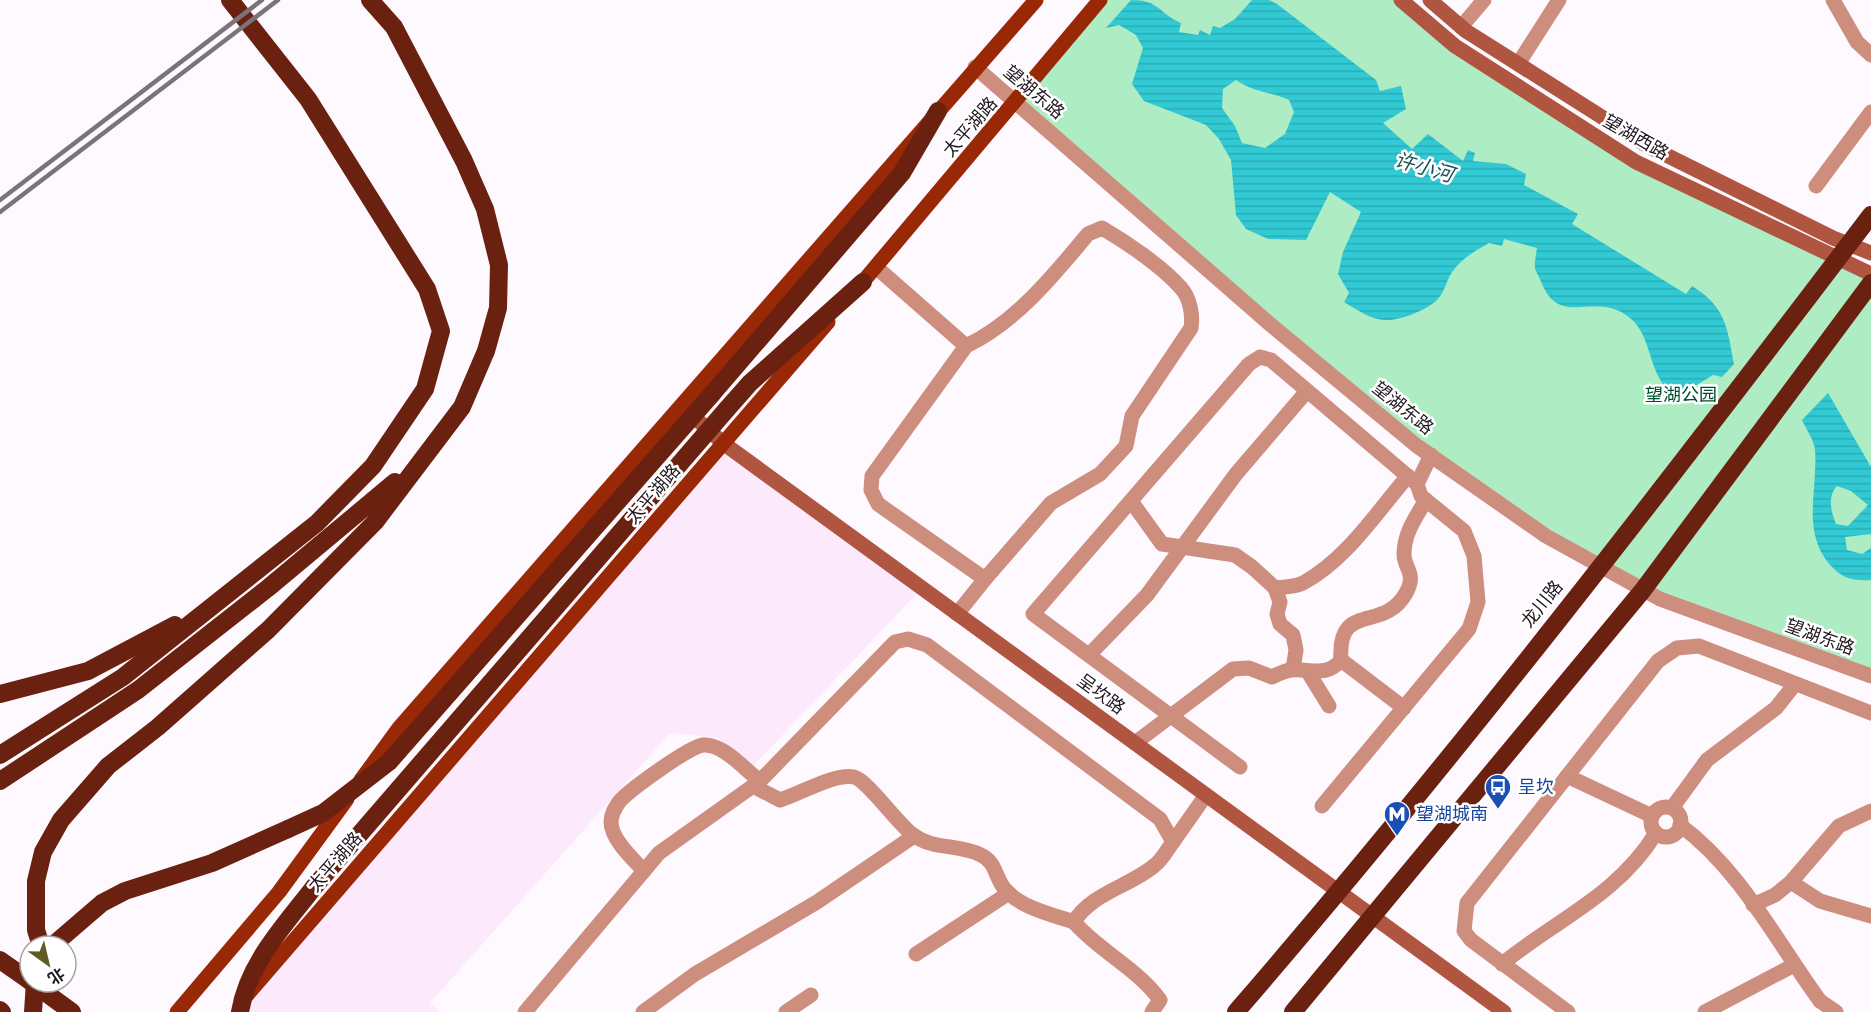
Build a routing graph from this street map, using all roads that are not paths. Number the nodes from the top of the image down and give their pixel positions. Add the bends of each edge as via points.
1 (230, 0) edge
2 (370, 0) edge
3 (1036, 0) edge
4 (1100, 0) edge
5 (1401, 0) edge
6 (1430, 0) edge
7 (1484, 0) edge
8 (1559, 0) edge
9 (1833, 0) edge
10 (1461, 27) junction
11 (1871, 55) edge
12 (1518, 64) junction
13 (975, 67) junction
14 (1017, 102) junction
15 (939, 111) junction
16 (1871, 112) edge
17 (1816, 186) dead end
18 (1871, 215) edge
19 (1849, 244) junction
20 (1871, 253) edge
21 (1835, 260) junction
22 (876, 267) junction
23 (1871, 274) edge
24 (863, 282) junction
25 (1871, 283) edge
26 (966, 346) junction
27 (1307, 391) junction
28 (679, 404) junction
29 (723, 443) junction
30 (429, 450) junction
31 (1431, 455) junction
32 (1412, 480) junction
33 (1426, 500) junction
34 (1131, 501) junction
35 (1180, 548) junction
36 (1600, 566) junction
37 (985, 579) junction
38 (1275, 588) junction
39 (1643, 590) junction
40 (217, 604) junction
41 (957, 614) junction
42 (1089, 655) junction
43 (1341, 660) junction
44 (1300, 671) junction
45 (1871, 676) edge
46 (1795, 684) junction
47 (0, 694) edge
48 (1329, 706) dead end
49 (1404, 708) junction
50 (1871, 713) edge
51 (1172, 715) junction
52 (1135, 743) junction
53 (0, 755) edge
54 (1240, 766) dead end
55 (1567, 776) junction
56 (0, 781) edge
57 (756, 784) junction
58 (1206, 795) junction
59 (1322, 806) dead end
60 (1672, 808) junction
61 (1871, 811) edge
62 (1652, 816) junction
63 (1680, 825) junction
64 (1656, 833) junction
65 (914, 836) junction
66 (1173, 842) junction
67 (644, 871) junction
68 (1791, 882) junction
69 (1340, 892) junction
70 (1010, 893) junction
71 (1754, 905) junction
72 (1374, 916) junction
73 (1871, 916) edge
74 (1074, 922) junction
75 (37, 934) edge
76 (66, 934) edge
77 (916, 954) dead end
78 (0, 960) edge
79 (1503, 964) junction
80 (1794, 965) junction
81 (18, 972) edge
82 (32, 994) edge
83 (48, 994) edge
84 (62, 994) edge
85 (811, 995) dead end
86 (33, 1012) edge
87 (73, 1012) edge
88 (177, 1012) edge
89 (232, 1012) edge
90 (240, 1012) edge
91 (525, 1012) edge
92 (643, 1012) edge
93 (786, 1012) edge
94 (1152, 1012) edge
95 (1236, 1012) edge
96 (1293, 1012) edge
97 (1502, 1012) edge
98 (1568, 1012) edge
99 (1705, 1012) edge
100 (1836, 1012) edge

1 - 40 highway via 308,99 427,289 441,331 425,388 373,466 317,523
2 - 30 highway via 394,27 464,161 485,209 499,265 498,308 486,351 462,407
3 - 13 main road, 太平湖路
4 - 14 main road, 太平湖路
5 - 21 street, 望湖西路 via 1455,46 1636,162
6 - 10 street, 望湖西路
7 - 10 street
8 - 12 street
9 - 11 street via 1857,42
10 - 12 street, 望湖西路
12 - 19 street, 望湖西路 via 1646,145
13 - 14 street, 望湖东路
13 - 15 main road, 太平湖路
14 - 22 main road, 太平湖路
14 - 31 street, 望湖东路 via 1271,325
15 - 28 main road, 太平湖路
15 - 76 highway, bridge via 902,172 389,762 323,813 212,863 125,891 102,903
16 - 17 street
18 - 19 highway, 龙川路
19 - 20 street, 望湖西路
19 - 21 highway, 龙川路
21 - 23 street, 望湖西路
21 - 36 highway, 龙川路
22 - 24 main road, 太平湖路
22 - 26 street
24 - 29 main road, 太平湖路
24 - 90 highway, bridge via 750,383 314,887 257,963 243,994
25 - 39 highway
26 - 37 street via 872,476 871,490 878,504
26 - 37 street via 1002,324 1088,234 1102,228 1182,289 1192,317 1191,328 1132,416 1126,446 1100,474 1051,504
27 - 32 street
27 - 34 street via 1271,360 1260,357 1249,364
27 - 35 street via 1236,474
28 - 29 street, 呈坎路
28 - 88 main road, 太平湖路 via 399,728 279,892
29 - 41 street, 呈坎路
29 - 89 main road, 太平湖路
30 - 56 highway via 380,497 138,690
30 - 75 highway via 375,522 268,630 108,766 61,820 43,852 36,881
31 - 32 street
31 - 36 street, 望湖东路 via 1546,536
32 - 33 street
32 - 38 street via 1324,569 1300,585
33 - 43 street via 1406,535 1403,557 1411,580 1406,594 1382,616 1355,621 1346,628 1340,641
33 - 49 street via 1464,531 1474,556 1478,602 1468,629
34 - 35 street via 1162,544
34 - 42 street via 1033,614
35 - 38 street via 1236,555
35 - 42 street via 1147,595
36 - 39 street, 望湖东路
36 - 69 highway, 龙川路
37 - 41 street
38 - 44 street via 1280,602 1280,624 1293,635
39 - 45 street, 望湖东路
39 - 72 highway
40 - 47 highway via 88,671
40 - 53 highway via 123,677
41 - 52 street, 呈坎路
42 - 51 street
43 - 44 street via 1330,670
43 - 49 street
44 - 48 street
44 - 51 street via 1272,677 1249,668 1233,669
46 - 50 street
46 - 55 street via 1699,646 1677,648 1658,661
46 - 60 street via 1776,708 1707,760
49 - 59 street
51 - 52 street
51 - 54 street
52 - 58 street, 呈坎路
55 - 62 street
55 - 79 street via 1467,903 1464,931
57 - 65 street via 780,800 840,777 856,777
57 - 66 street via 895,642 908,639 927,645 1160,819
57 - 67 street via 659,853
57 - 67 street via 719,748 703,745 684,753 620,800 612,813 611,825 617,839
58 - 66 street
58 - 69 street, 呈坎路
60 - 62 street via 1658,808
60 - 63 street via 1679,815
61 - 68 street via 1839,826
62 - 64 street via 1651,825
63 - 64 street via 1671,836
63 - 71 street via 1725,867
64 - 79 street via 1640,859 1621,879
65 - 70 street via 926,844 965,848 984,856
65 - 92 street via 817,902 695,974
66 - 74 street via 1156,865 1105,894
67 - 91 street
68 - 71 street
68 - 73 street via 1820,901
69 - 72 street, 呈坎路
69 - 95 highway, 龙川路
70 - 74 street
70 - 77 street
71 - 80 street
72 - 96 highway
72 - 97 street, 呈坎路
74 - 94 street via 1088,939 1151,988 1160,1000
78 - 81 highway
79 - 98 street
80 - 99 street
80 - 100 street via 1820,1001
82 - 86 highway, bridge
83 - 87 highway
84 - 87 highway
85 - 93 street

